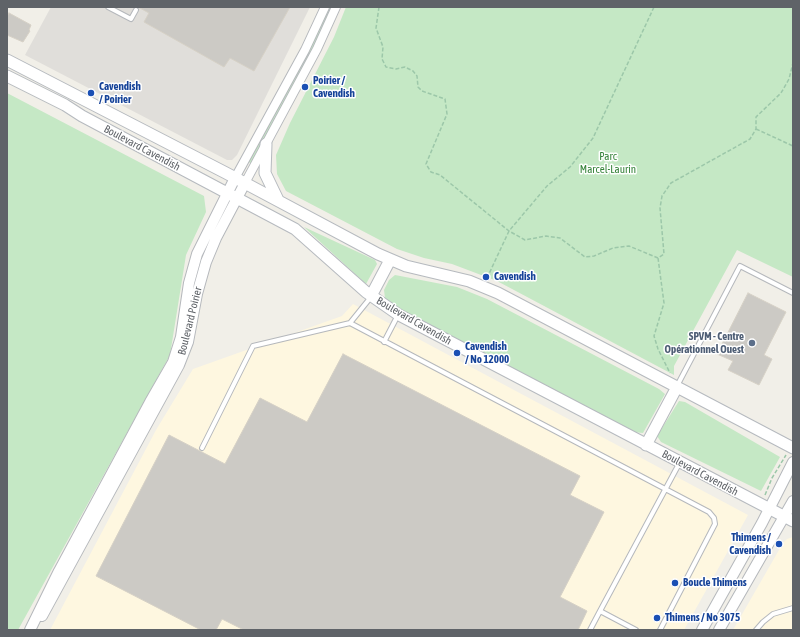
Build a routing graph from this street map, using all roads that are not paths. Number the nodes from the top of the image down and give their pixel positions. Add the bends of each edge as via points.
1 (108, 7) edge
2 (325, 7) edge
3 (336, 7) edge
4 (136, 10) dead end
5 (7, 60) edge
6 (7, 76) edge
7 (79, 95) junction
8 (72, 109) junction
9 (266, 144) junction
10 (240, 180) junction
11 (232, 194) junction
12 (278, 200) junction
13 (390, 260) junction
14 (793, 293) edge
15 (371, 296) junction
16 (399, 315) junction
17 (350, 323) junction
18 (384, 342) junction
19 (677, 387) junction
20 (646, 445) junction
21 (202, 448) dead end
22 (791, 455) edge
23 (680, 462) junction
24 (665, 489) junction
25 (793, 501) edge
26 (768, 509) junction
27 (789, 519) edge
28 (793, 608) edge
29 (600, 611) junction
30 (30, 630) edge
31 (34, 630) edge
32 (590, 630) edge
33 (636, 630) edge
34 (660, 630) edge
35 (702, 630) edge
36 (719, 630) edge
37 (756, 630) edge

1 - 4 lane via 130,19
2 - 10 street, Boulevard Poirier
3 - 9 street, Boulevard Poirier via 317,49
5 - 7 main road, Boulevard Cavendish
6 - 8 main road, Boulevard Cavendish
7 - 8 main road
7 - 10 main road, Boulevard Cavendish
8 - 11 main road, Boulevard Cavendish
9 - 10 street, Boulevard Poirier
9 - 12 main road via 265,173
10 - 11 street, Boulevard Poirier
10 - 12 main road, Boulevard Cavendish
11 - 15 main road, Boulevard Cavendish via 298,230
11 - 30 street, Boulevard Poirier via 197,254 189,283 181,337 173,362 44,598
11 - 31 street, Boulevard Poirier via 206,262 186,349 176,372
12 - 13 main road, Boulevard Cavendish
13 - 15 main road
13 - 19 main road, Boulevard Cavendish via 459,278 488,289
14 - 19 lane via 740,266
15 - 16 main road, Boulevard Cavendish
15 - 17 lane
16 - 18 lane
16 - 20 main road, Boulevard Cavendish
17 - 18 lane
17 - 21 lane via 254,346
18 - 24 lane
19 - 20 main road
19 - 22 main road, Boulevard Cavendish
20 - 23 main road, Boulevard Cavendish
22 - 26 street
23 - 24 lane
23 - 26 main road, Boulevard Cavendish
24 - 29 lane
24 - 34 lane via 709,512 715,524
25 - 27 street
26 - 27 main road, Boulevard Cavendish
26 - 35 street
27 - 36 street
28 - 37 lane via 773,614
29 - 32 lane
29 - 33 lane

